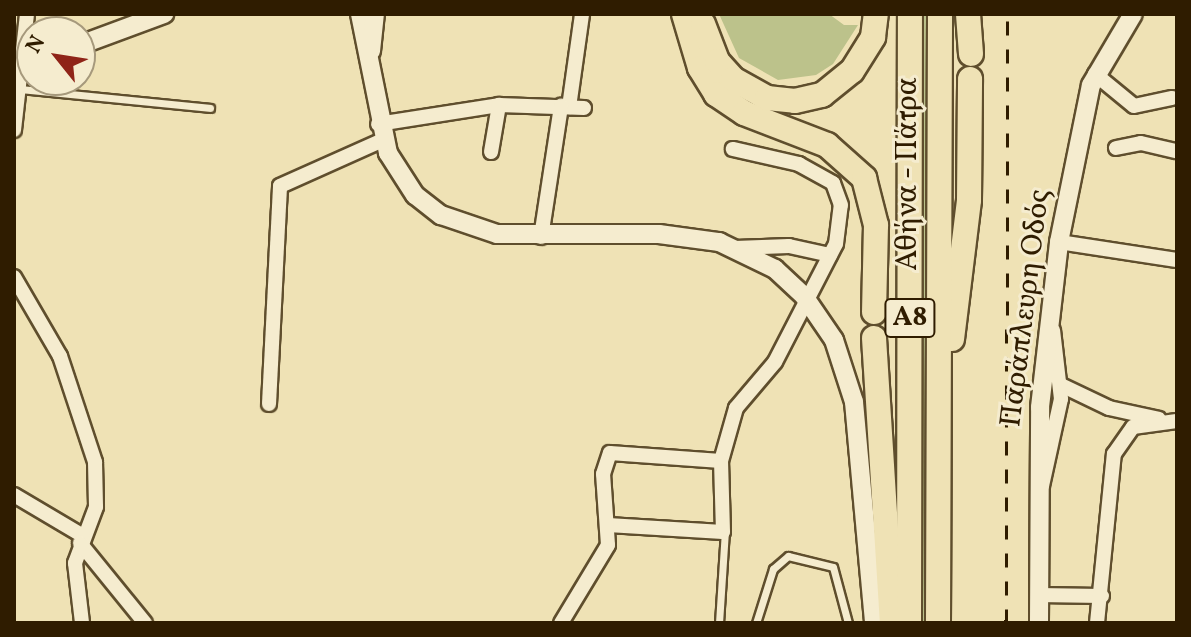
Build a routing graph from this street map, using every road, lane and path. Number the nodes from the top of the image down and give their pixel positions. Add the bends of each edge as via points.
1 (164, 14) edge
2 (582, 14) edge
3 (876, 14) edge
4 (910, 14) edge
5 (940, 14) edge
6 (968, 14) edge
7 (1133, 14) edge
8 (690, 15) edge
9 (362, 17) edge
10 (96, 39) edge
11 (971, 54) dead end
12 (1095, 74) junction
13 (970, 79) dead end
14 (20, 96) edge
15 (91, 96) edge
16 (1172, 98) dead end
17 (499, 105) junction
18 (571, 107) junction
19 (210, 108) dead end
20 (14, 130) edge
21 (381, 132) junction
22 (1116, 148) dead end
23 (733, 149) dead end
24 (1177, 151) edge
25 (491, 152) dead end
26 (541, 237) junction
27 (1059, 242) junction
28 (735, 248) junction
29 (830, 255) junction
30 (1177, 260) edge
31 (14, 277) edge
32 (804, 296) junction
33 (874, 312) dead end
34 (1050, 314) junction
35 (874, 338) dead end
36 (1061, 385) junction
37 (939, 396) junction
38 (269, 404) dead end
39 (1109, 408) junction
40 (1170, 421) edge
41 (1114, 454) junction
42 (721, 461) junction
43 (14, 495) edge
44 (1035, 499) junction
45 (608, 525) junction
46 (725, 529) junction
47 (81, 540) junction
48 (1038, 595) junction
49 (1102, 596) junction
50 (82, 623) edge
51 (145, 623) edge
52 (561, 623) edge
53 (719, 623) edge
54 (756, 623) edge
55 (848, 623) edge
56 (874, 623) edge
57 (892, 623) edge
58 (909, 623) edge
59 (938, 623) edge
60 (1039, 623) edge
61 (1097, 623) edge

1 - 10 street
2 - 18 street
3 - 8 highway via 873,37 852,71 822,95 795,101 767,98 733,79
4 - 58 highway, Αθήνα - Πάτρα / Α8
5 - 37 highway, Αθήνα - Πάτρα / Α8
6 - 11 highway
7 - 12 street, Παράπλευρη Οδός
8 - 33 highway via 700,68 716,94 744,113 827,145 864,178 876,225
9 - 21 street
12 - 16 street via 1134,106
12 - 27 street, Παράπλευρη Οδός
13 - 37 highway via 969,200
14 - 20 street
15 - 19 lane
17 - 18 street
17 - 21 street
17 - 25 street
18 - 26 street
21 - 26 street via 405,183 441,215 483,232
21 - 38 street via 280,186
22 - 24 street via 1141,143
23 - 29 street via 799,164 833,183 841,223
26 - 28 street via 659,234
27 - 30 street
27 - 34 street, Παράπλευρη Οδός
28 - 29 street via 789,246
28 - 32 street via 775,269
29 - 32 street
31 - 47 street via 60,356 90,437 98,492
32 - 42 street via 775,362 736,408
32 - 56 street via 834,340 854,402
34 - 36 street
34 - 44 street, Παράπλευρη Οδός
35 - 57 highway
36 - 39 street
36 - 44 street via 1056,444
37 - 59 highway, Αθήνα - Πάτρα / Α8
39 - 40 street
39 - 41 street via 1124,420
40 - 41 street via 1133,427
41 - 49 street
42 - 45 street via 610,453 603,474
42 - 46 street
43 - 47 street
44 - 48 street, Παράπλευρη Οδός
45 - 46 street via 719,534
45 - 52 street via 605,554
46 - 53 lane
47 - 50 street via 75,579
47 - 51 street
48 - 49 street
48 - 60 street, Παράπλευρη Οδός
49 - 61 street
54 - 55 lane via 773,569 788,556 833,567

